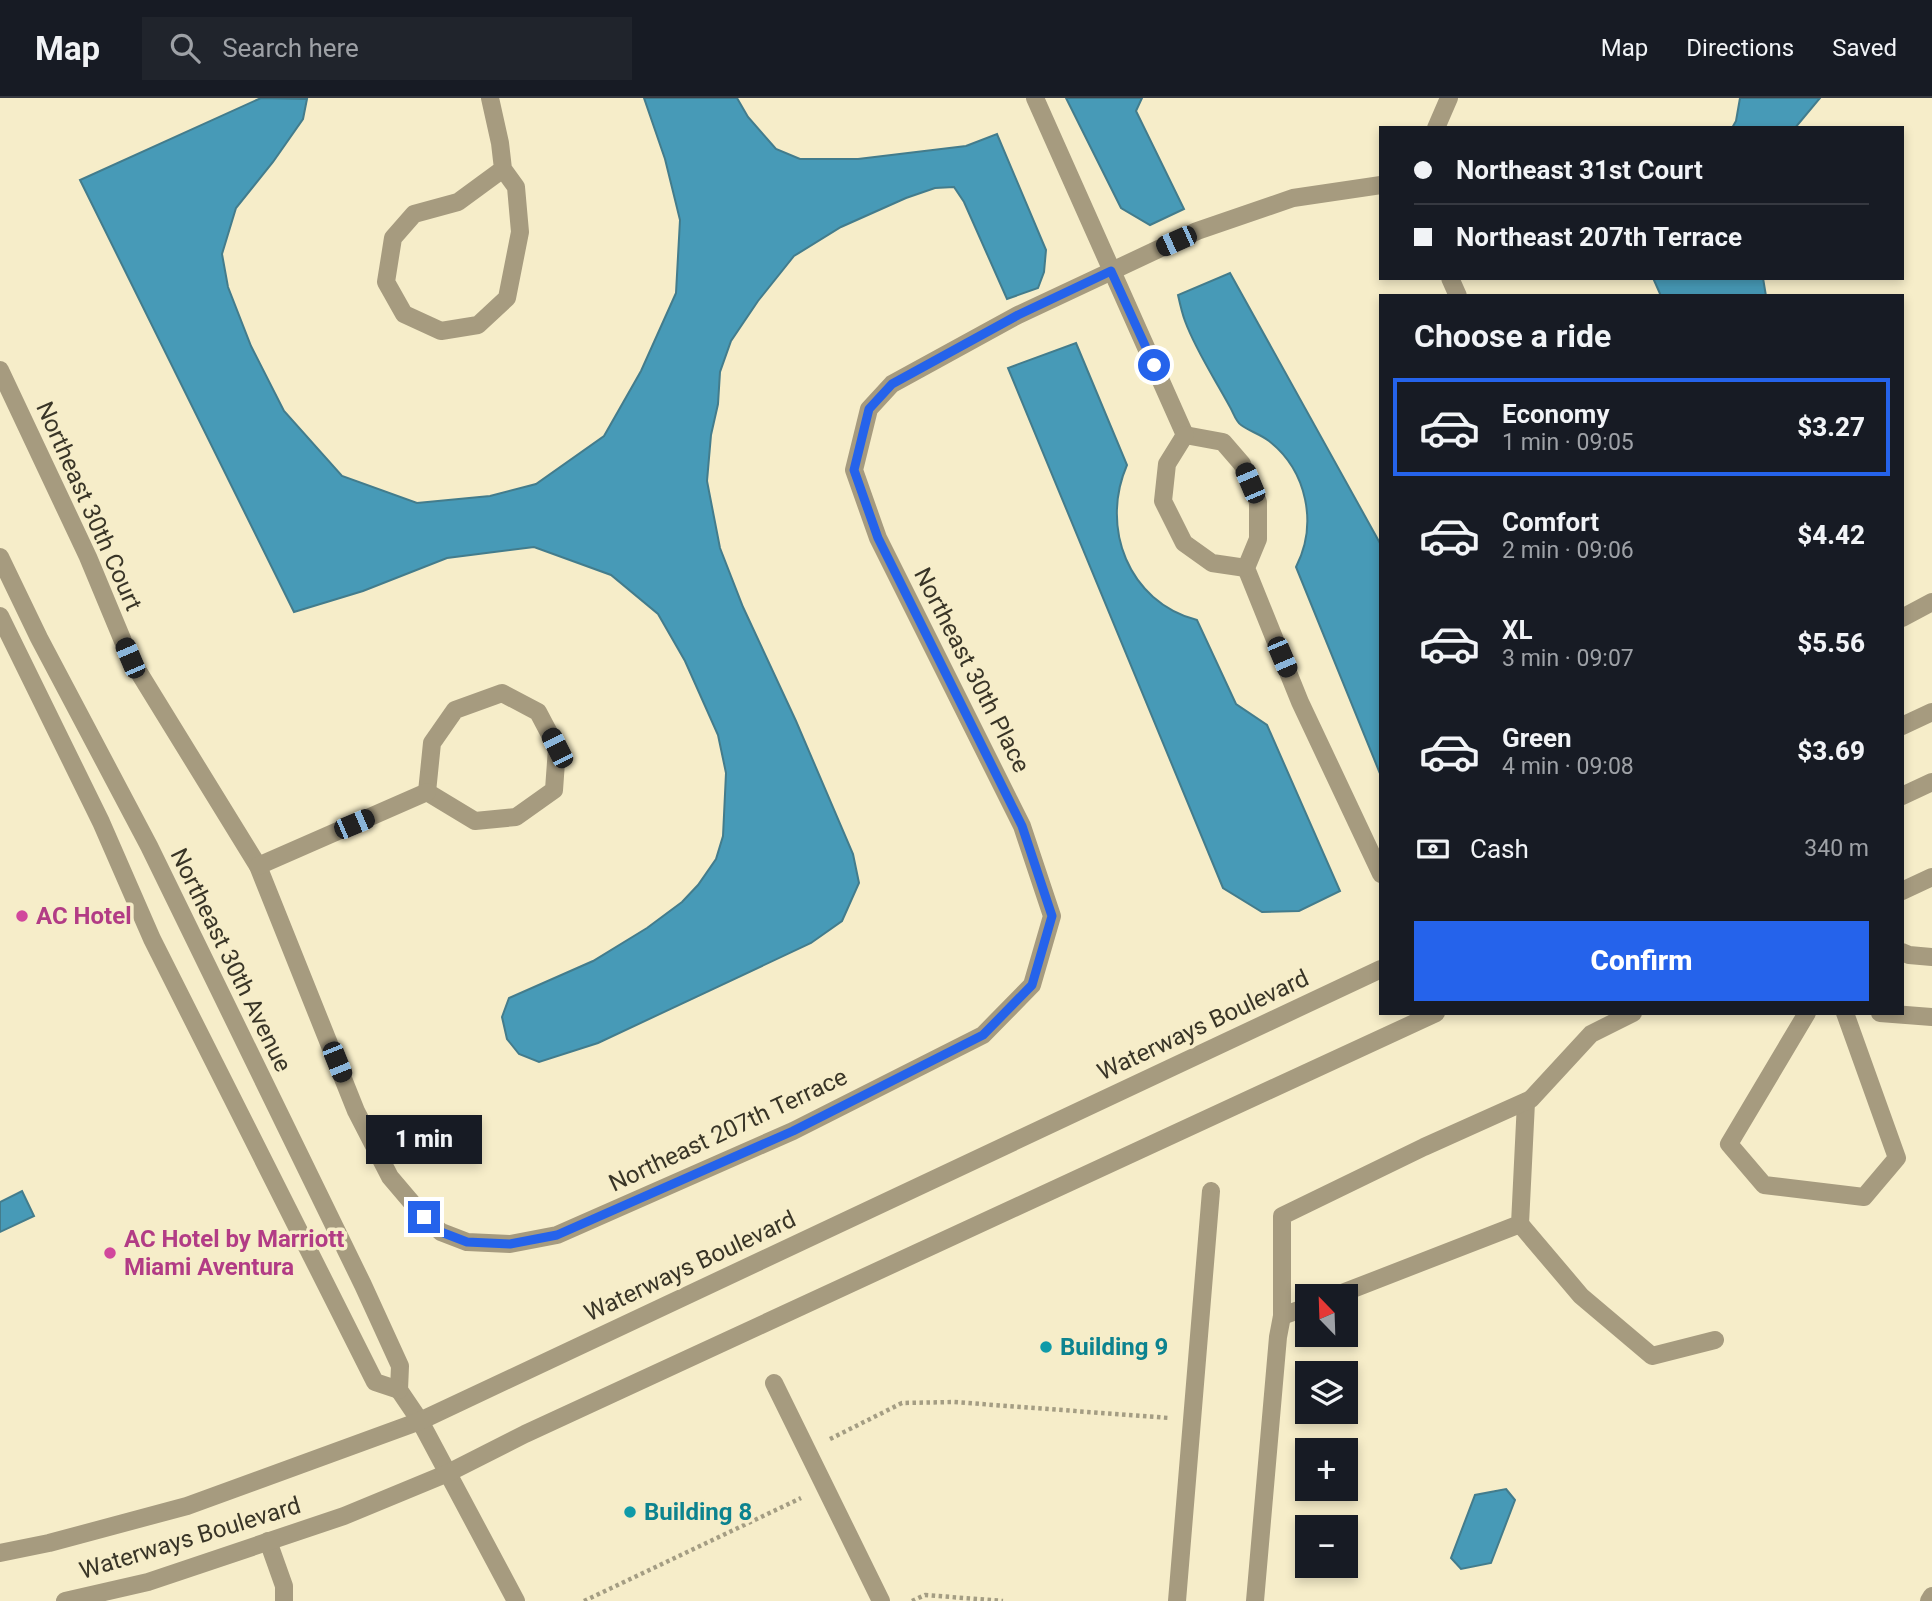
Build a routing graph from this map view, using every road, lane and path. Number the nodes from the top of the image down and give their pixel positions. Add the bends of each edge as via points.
1 (490, 98) edge
2 (1035, 98) edge
3 (1449, 98) edge
4 (1437, 126) edge
5 (503, 169) junction
6 (1379, 185) edge
7 (1111, 271) junction
8 (0, 370) edge
9 (1185, 435) junction
10 (0, 557) edge
11 (1246, 568) junction
12 (1932, 602) edge
13 (0, 616) edge
14 (1904, 617) edge
15 (1932, 712) edge
16 (1904, 725) edge
17 (1932, 782) edge
18 (426, 792) junction
19 (1904, 795) edge
20 (258, 866) junction
21 (1379, 870) edge
22 (1932, 877) edge
23 (1904, 890) edge
24 (1904, 952) edge
25 (1932, 957) edge
26 (1379, 970) edge
27 (1032, 985) joint
28 (1432, 1015) edge
29 (1629, 1015) edge
30 (1806, 1015) edge
31 (1845, 1015) edge
32 (1904, 1015) edge
33 (1932, 1017) edge
34 (1526, 1102) junction
35 (1211, 1191) dead end
36 (424, 1217) joint
37 (1520, 1224) junction
38 (1358, 1287) edge
39 (1295, 1311) edge
40 (1282, 1316) junction
41 (1715, 1340) dead end
42 (774, 1383) dead end
43 (399, 1390) junction
44 (1192, 1420) junction
45 (420, 1421) junction
46 (807, 1450) junction
47 (448, 1473) junction
48 (825, 1486) junction
49 (268, 1541) junction
50 (0, 1553) edge
51 (1932, 1596) edge
52 (65, 1601) edge
53 (284, 1601) edge
54 (516, 1601) edge
55 (584, 1601) edge
56 (881, 1601) edge
57 (912, 1601) edge
58 (1003, 1601) edge
59 (1177, 1601) edge
60 (1255, 1601) edge
61 (1929, 1601) edge

1 - 5 street
2 - 7 street
3 - 4 street
5 - 5 street via 458,202 414,214 393,238 386,282 404,314 441,331 478,325 507,298 520,232 516,187
6 - 7 street, Northeast 30th Place via 1293,198 1198,231
7 - 9 street
7 - 27 street, Northeast 30th Place via 1018,315 892,384 869,409 854,470 878,538 1022,826 1052,916
8 - 20 street, Northeast 30th Court via 130,658
9 - 11 street via 1223,443 1242,464 1258,502 1258,539
9 - 11 street via 1167,464 1163,501 1184,543 1212,563
10 - 43 street, Northeast 30th Avenue via 149,846 363,1285 400,1367
11 - 21 street via 1300,702
12 - 14 street
13 - 43 street, Northeast 30th Avenue via 152,939 375,1382
15 - 16 street
17 - 19 street
18 - 18 street via 475,821 516,817 554,790 557,748 538,712 502,693 455,710 432,743
18 - 20 street
20 - 36 street, Northeast 30th Court via 356,1111 390,1177
22 - 23 street
24 - 25 street
26 - 45 street, Waterways Boulevard
27 - 36 street, Northeast 207th Terrace via 983,1035 793,1131 557,1235 510,1244 467,1242 441,1232
28 - 47 street, Waterways Boulevard
29 - 34 street via 1591,1034
30 - 31 street via 1729,1144 1764,1185 1864,1197 1897,1158
32 - 33 street
34 - 37 street
34 - 40 street via 1282,1216
35 - 44 street
37 - 38 street
37 - 41 street via 1581,1296 1652,1356
39 - 40 street
40 - 60 street
42 - 46 street
43 - 45 street, Northeast 30th Avenue
44 - 46 path via 954,1402 902,1403
44 - 59 street
45 - 47 street, Northeast 30th Avenue
45 - 50 street, Waterways Boulevard via 187,1506
46 - 48 street
47 - 49 street, Waterways Boulevard
47 - 54 street, Northeast 30th Avenue
48 - 55 path
48 - 56 street
49 - 52 street, Waterways Boulevard via 148,1582
49 - 53 street via 284,1586
51 - 61 street
57 - 58 path via 925,1595

